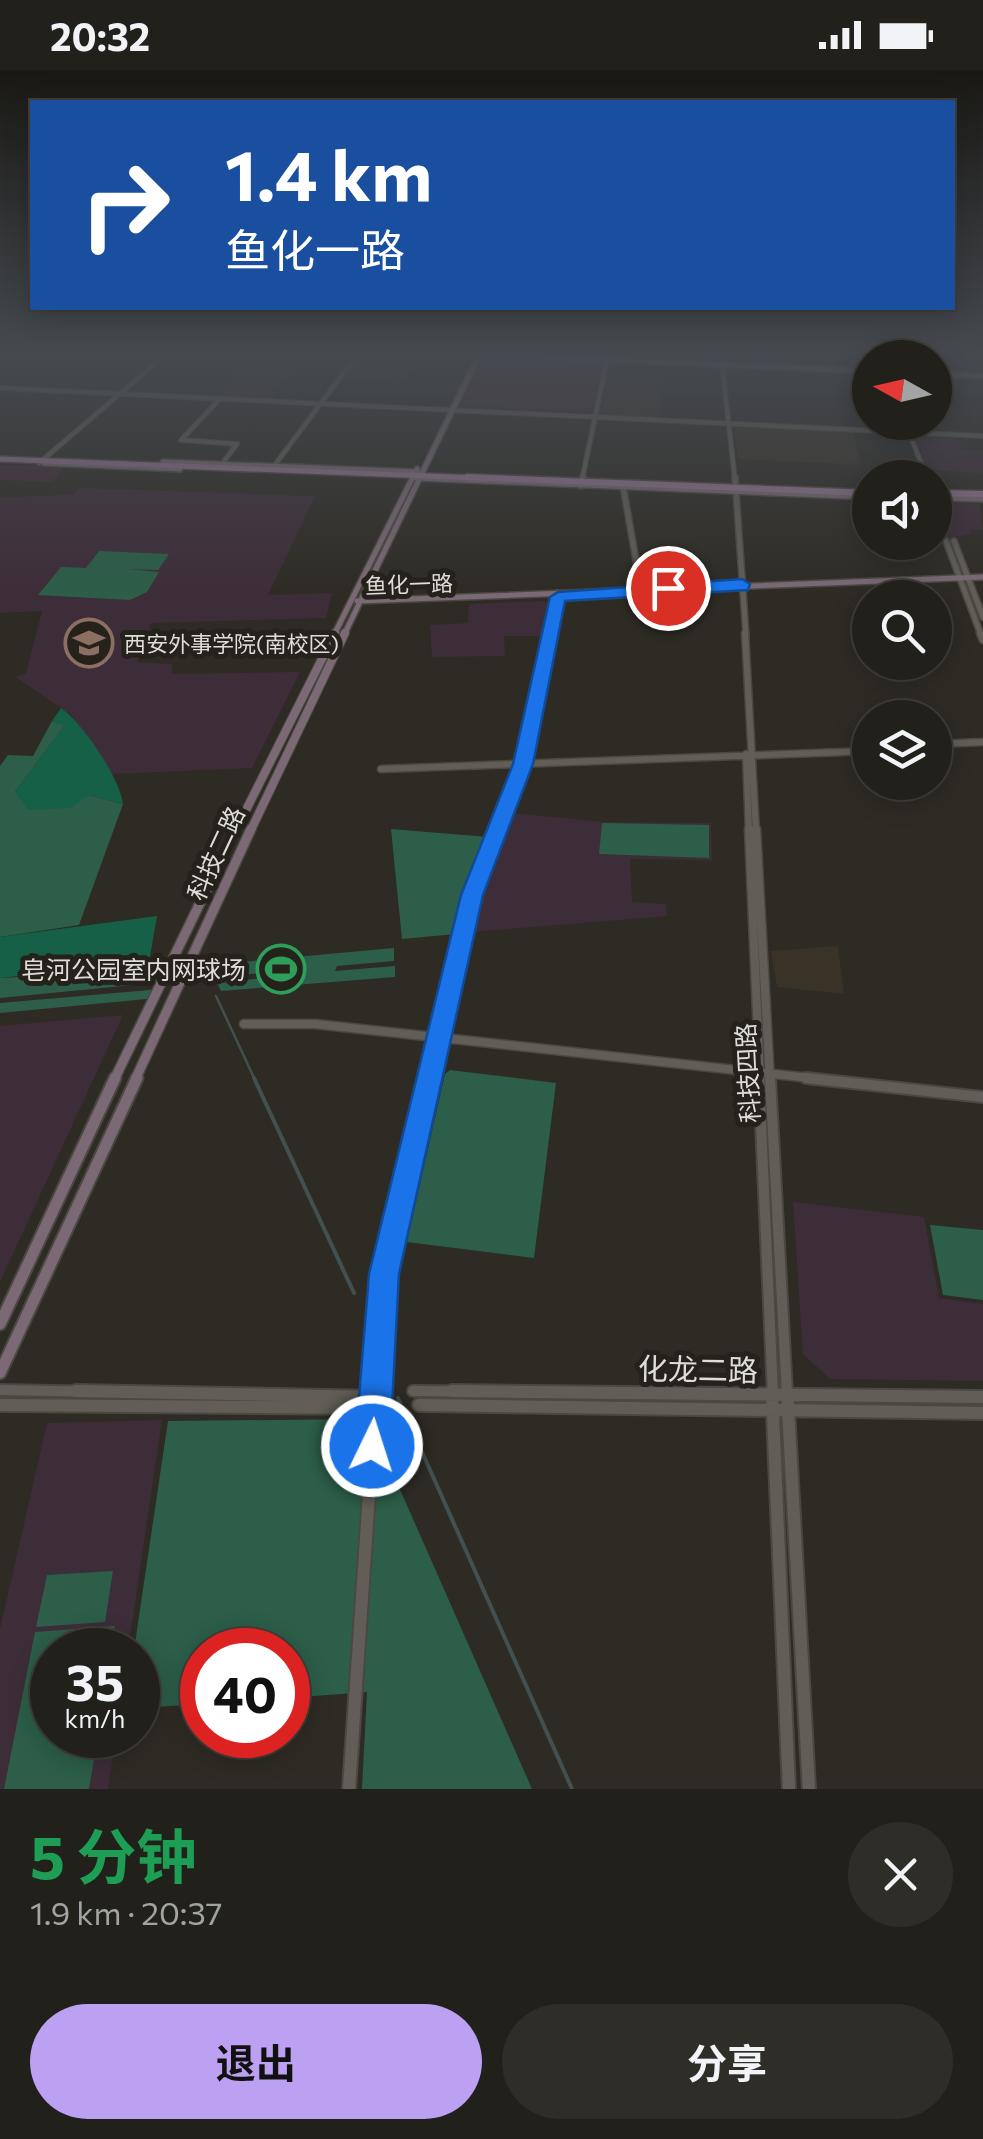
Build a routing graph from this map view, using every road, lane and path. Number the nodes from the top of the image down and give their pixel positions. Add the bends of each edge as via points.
1 (74, 435) edge
2 (186, 435) edge
3 (297, 435) edge
4 (438, 435) edge
5 (591, 435) edge
6 (728, 435) edge
7 (0, 460) edge
8 (44, 461) junction
9 (222, 464) junction
10 (273, 467) junction
11 (418, 475) junction
12 (582, 483) junction
13 (623, 486) junction
14 (735, 489) junction
15 (852, 493) edge
16 (952, 495) edge
17 (983, 496) edge
18 (952, 546) edge
19 (964, 578) junction
20 (983, 579) edge
21 (740, 586) junction
22 (640, 589) junction
23 (557, 595) junction
24 (357, 602) junction
25 (983, 618) edge
26 (983, 640) edge
27 (983, 744) edge
28 (952, 745) edge
29 (852, 750) edge
30 (748, 754) junction
31 (523, 764) junction
32 (380, 770) dead end
33 (244, 1024) dead end
34 (439, 1037) junction
35 (765, 1071) junction
36 (983, 1094) edge
37 (765, 1110) junction
38 (0, 1324) edge
39 (770, 1354) junction
40 (786, 1356) junction
41 (0, 1373) edge
42 (0, 1390) edge
43 (413, 1391) dead end
44 (772, 1394) junction
45 (788, 1394) junction
46 (983, 1397) edge
47 (376, 1402) junction
48 (0, 1405) edge
49 (419, 1406) dead end
50 (789, 1410) junction
51 (772, 1412) junction
52 (983, 1413) edge
53 (774, 1452) junction
54 (791, 1454) junction
55 (348, 1789) edge
56 (789, 1789) edge
57 (809, 1789) edge

1 - 8 street
2 - 9 street via 182,440 238,444
3 - 10 street
4 - 11 main road, 科技二路
5 - 12 street
6 - 14 street, 科技四路
7 - 8 main road
8 - 9 main road
8 - 10 main road
8 - 11 main road
9 - 10 main road
10 - 11 main road
11 - 12 main road
11 - 24 main road, 科技二路
12 - 13 main road
12 - 14 main road
13 - 14 main road
13 - 22 street
14 - 15 main road
14 - 21 street, 科技四路
16 - 17 main road
18 - 19 street
19 - 20 main road, 鱼化一路
19 - 21 main road, 鱼化一路
19 - 25 street
19 - 26 street
21 - 22 main road, 鱼化一路
21 - 23 main road, 鱼化一路
21 - 30 street, 科技四路
22 - 23 main road, 鱼化一路
23 - 24 main road, 鱼化一路
23 - 31 street
24 - 38 main road, 科技二路 via 152,998
24 - 41 main road, 科技二路
27 - 28 street
29 - 30 street
30 - 31 street
30 - 35 street, 科技四路
31 - 32 street
31 - 34 street via 475,885
33 - 34 street
34 - 35 street
34 - 47 street via 384,1274
35 - 36 street
35 - 37 street, 科技四路
37 - 39 street, 科技四路
37 - 40 street, 科技四路
39 - 40 street
39 - 44 street, 科技四路
40 - 45 street, 科技四路
42 - 47 street
43 - 44 street, 化龙二路
44 - 45 street, 化龙二路
44 - 51 street, 科技四路
45 - 46 street, 化龙二路
45 - 50 street, 科技四路
47 - 48 street
47 - 55 street
49 - 51 street, 化龙二路
50 - 51 street, 化龙二路
50 - 52 street, 化龙二路
50 - 54 street, 科技四路
51 - 53 street, 科技四路
53 - 54 street
53 - 56 street, 科技四路
54 - 57 street, 科技四路

